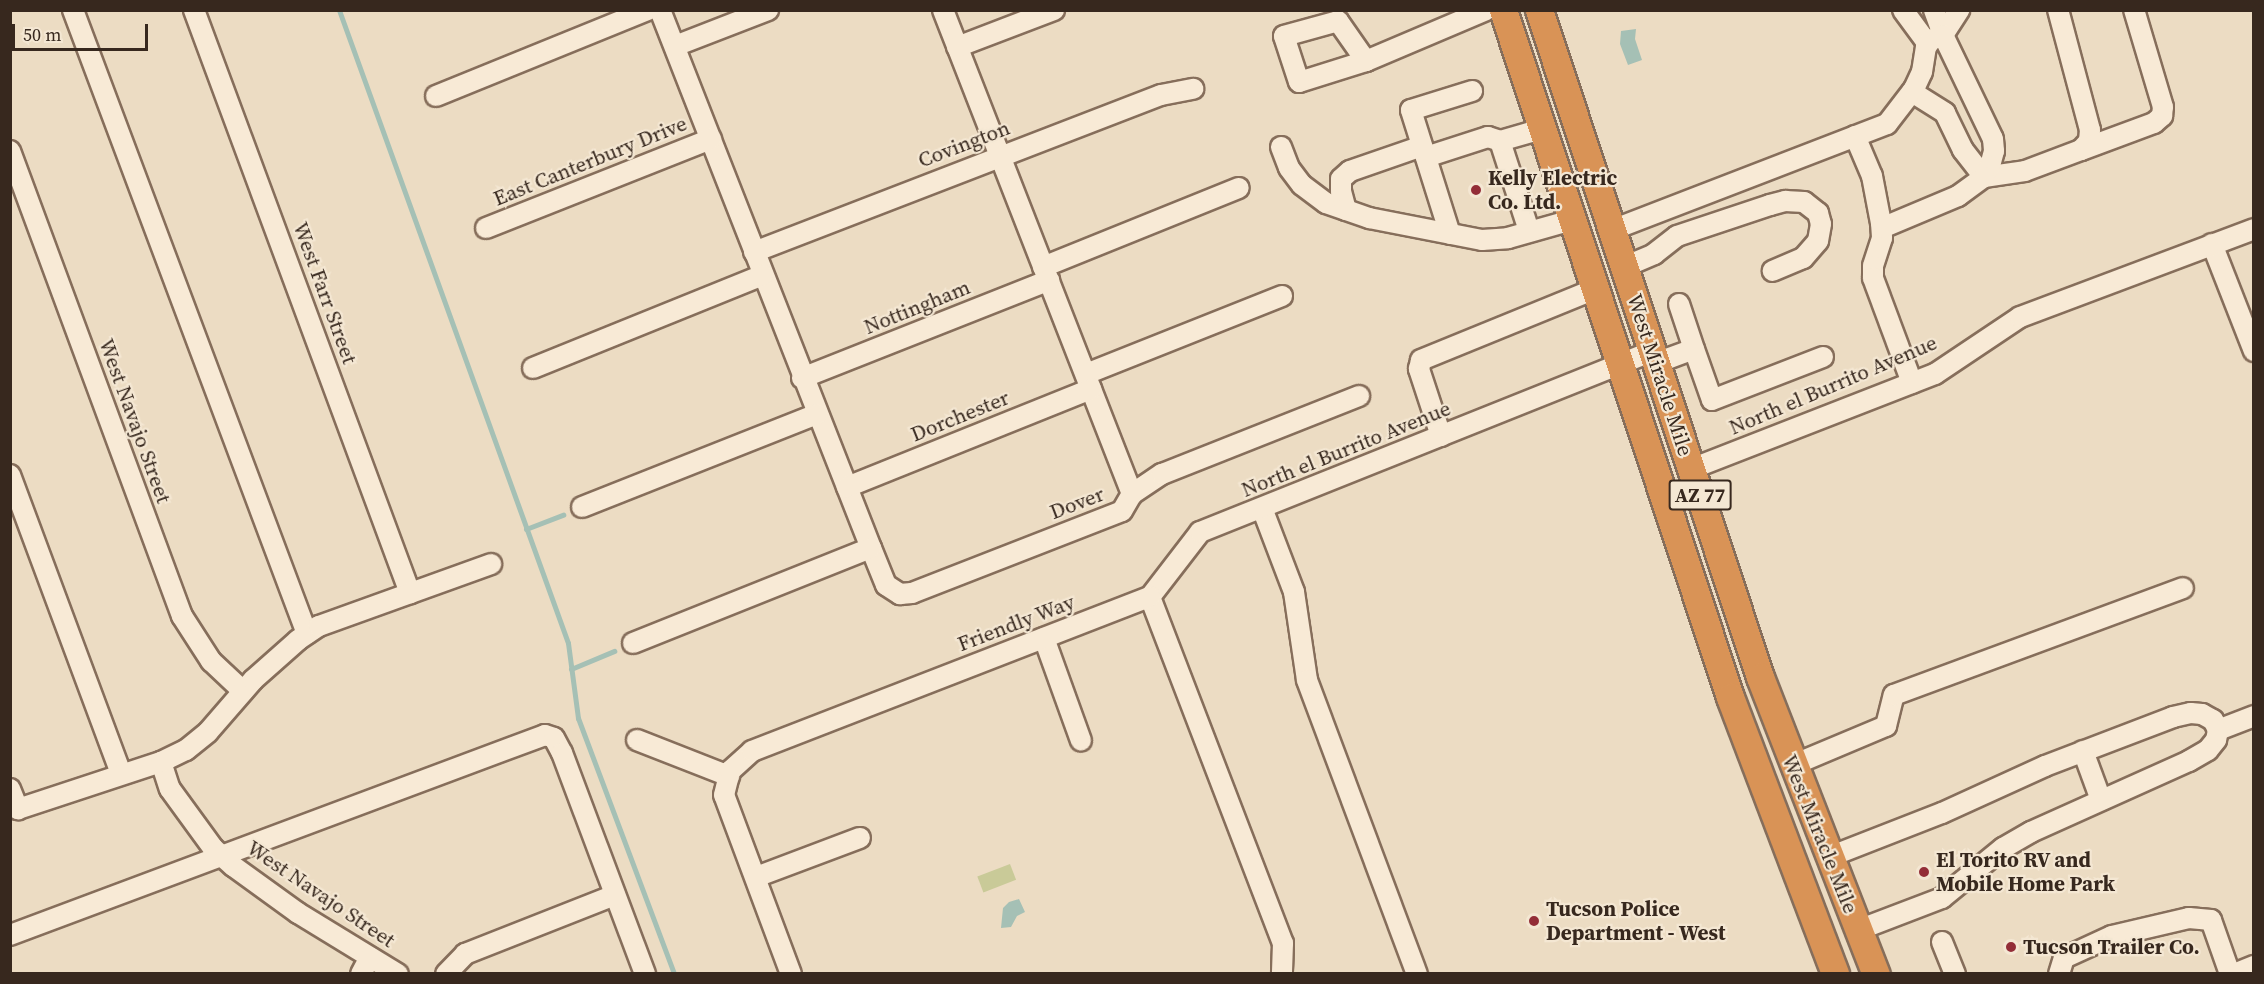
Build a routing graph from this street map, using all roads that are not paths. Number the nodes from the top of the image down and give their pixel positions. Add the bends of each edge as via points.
1 (73, 10) edge
2 (194, 10) edge
3 (648, 10) edge
4 (660, 10) edge
5 (768, 10) edge
6 (943, 10) edge
7 (1054, 10) edge
8 (1486, 10) edge
9 (1503, 10) edge
10 (1903, 10) edge
11 (1934, 10) edge
12 (1959, 10) edge
13 (2058, 10) edge
14 (2134, 10) edge
15 (1539, 11) edge
16 (1936, 40) junction
17 (675, 46) junction
18 (957, 47) junction
19 (1366, 61) dead end
20 (1192, 88) dead end
21 (1472, 91) dead end
22 (1912, 92) junction
23 (436, 96) dead end
24 (1542, 129) junction
25 (1855, 136) junction
26 (711, 139) junction
27 (1500, 141) junction
28 (1281, 147) dead end
29 (2081, 150) junction
30 (10, 151) edge
31 (1424, 152) junction
32 (1000, 156) junction
33 (1984, 177) junction
34 (1239, 188) dead end
35 (1346, 210) junction
36 (1572, 220) junction
37 (486, 228) dead end
38 (1882, 228) junction
39 (2253, 228) edge
40 (1612, 230) junction
41 (1529, 231) junction
42 (1450, 234) junction
43 (2212, 244) junction
44 (754, 252) junction
45 (1624, 267) junction
46 (1773, 271) dead end
47 (1046, 274) junction
48 (763, 275) junction
49 (1595, 289) junction
50 (1282, 296) dead end
51 (1679, 304) dead end
52 (1694, 350) junction
53 (2253, 351) edge
54 (1654, 357) junction
55 (1822, 357) dead end
56 (1619, 363) junction
57 (533, 368) dead end
58 (802, 378) junction
59 (1088, 381) junction
60 (1912, 383) junction
61 (1359, 396) dead end
62 (817, 414) junction
63 (1441, 436) junction
64 (1691, 469) junction
65 (10, 475) edge
66 (847, 487) junction
67 (1132, 494) junction
68 (582, 507) dead end
69 (1262, 508) junction
70 (871, 548) junction
71 (490, 564) dead end
72 (2183, 588) dead end
73 (410, 593) junction
74 (1150, 597) junction
75 (307, 634) junction
76 (1044, 638) junction
77 (633, 642) dead end
78 (243, 691) junction
79 (2253, 716) edge
80 (2218, 730) junction
81 (637, 740) dead end
82 (1081, 741) dead end
83 (2083, 752) junction
84 (161, 762) junction
85 (1793, 765) junction
86 (121, 774) junction
87 (729, 776) junction
88 (10, 789) edge
89 (2101, 800) junction
90 (860, 838) dead end
91 (220, 855) junction
92 (1829, 857) junction
93 (756, 877) junction
94 (615, 895) junction
95 (1858, 930) junction
96 (10, 935) edge
97 (1942, 942) dead end
98 (365, 965) edge
99 (2253, 966) edge
100 (398, 974) edge
101 (446, 974) edge
102 (645, 974) edge
103 (791, 974) edge
104 (1282, 974) edge
105 (1417, 974) edge
106 (1835, 974) edge
107 (1876, 974) edge
108 (1955, 974) edge
109 (2059, 974) edge
110 (2232, 974) edge

1 - 75 street
2 - 73 street, West Farr Street
3 - 23 street
4 - 17 street
5 - 17 street
6 - 18 street
7 - 18 street
8 - 19 street
9 - 24 highway, West Miracle Mile / AZ 77
10 - 16 street
11 - 16 street
12 - 16 street
13 - 29 street via 2090,130 2089,141
14 - 29 street via 2163,107 2162,116 2154,123
15 - 40 highway, West Miracle Mile / AZ 77
16 - 22 street
16 - 33 street via 1993,139 1994,151
17 - 26 street
18 - 32 street
20 - 32 street, Covington via 1161,95
21 - 31 street via 1411,110
22 - 25 street via 1887,124
22 - 33 street via 1945,113 1963,150
24 - 27 street
24 - 36 highway, West Miracle Mile / AZ 77
25 - 38 street via 1872,176
25 - 40 street
26 - 37 street, East Canterbury Drive
26 - 44 street
27 - 31 street via 1488,137
27 - 41 street
28 - 35 street via 1289,168 1302,185 1326,203
29 - 33 street via 2025,171
30 - 78 street, West Navajo Street via 182,616 212,661
31 - 35 street via 1350,171 1341,179
31 - 42 street
32 - 44 street, Covington
32 - 47 street
33 - 38 street via 1958,196
34 - 47 street, Nottingham
35 - 42 street via 1370,219
36 - 41 street
36 - 49 highway, West Miracle Mile / AZ 77
38 - 60 street via 1873,278
39 - 43 street, North el Burrito Avenue
40 - 45 highway, West Miracle Mile / AZ 77
41 - 42 street via 1482,240
43 - 53 street
43 - 60 street, North el Burrito Avenue via 2020,316 1935,374
44 - 48 street
45 - 46 street via 1654,254 1677,236 1785,201 1804,202 1818,213 1818,241 1803,258
45 - 54 highway, West Miracle Mile / AZ 77
47 - 58 street, Nottingham
47 - 59 street
48 - 57 street
48 - 58 street
49 - 56 highway, West Miracle Mile / AZ 77
49 - 63 street via 1422,360 1419,369
50 - 59 street, Dorchester
51 - 52 street
52 - 54 street, North el Burrito Avenue
52 - 55 street via 1712,399
54 - 56 street, North el Burrito Avenue
54 - 64 highway, West Miracle Mile / AZ 77
56 - 63 street, North el Burrito Avenue
56 - 106 highway, West Miracle Mile / AZ 77 via 1740,727
58 - 62 street
59 - 66 street, Dorchester
59 - 67 street
60 - 64 street, North el Burrito Avenue
61 - 67 street, Dover via 1162,474
62 - 66 street
62 - 68 street
63 - 69 street, North el Burrito Avenue
64 - 85 highway, West Miracle Mile / AZ 77
65 - 86 street
66 - 70 street
67 - 70 street, Dover via 1122,511 912,593 900,594 886,585
69 - 74 street, North el Burrito Avenue via 1200,532
69 - 105 street via 1294,592 1306,680
70 - 77 street
71 - 73 street
72 - 85 street via 1894,695 1886,726
73 - 75 street
74 - 76 street, Friendly Way
74 - 104 street via 1283,943
75 - 78 street
76 - 82 street
76 - 87 street, Friendly Way via 753,751
78 - 84 street via 208,732 186,750
79 - 80 street
80 - 83 street via 2213,720 2191,713
80 - 89 street via 2216,740 2198,755
81 - 87 street
83 - 89 street
83 - 92 street
84 - 86 street
84 - 91 street, West Navajo Street via 170,789
85 - 92 highway, West Miracle Mile / AZ 77
86 - 88 street via 18,809
87 - 93 street via 724,795
89 - 95 street via 2002,848 1942,898
90 - 93 street
91 - 94 street via 545,735 554,738 562,753
91 - 96 street
91 - 98 street, West Navajo Street
92 - 95 highway, West Miracle Mile / AZ 77
93 - 103 street
94 - 101 street via 465,954
94 - 102 street
95 - 107 highway, West Miracle Mile / AZ 77
97 - 108 street
98 - 100 street, West Navajo Street
99 - 110 street
109 - 110 street via 2064,958 2112,936 2189,918 2211,920

